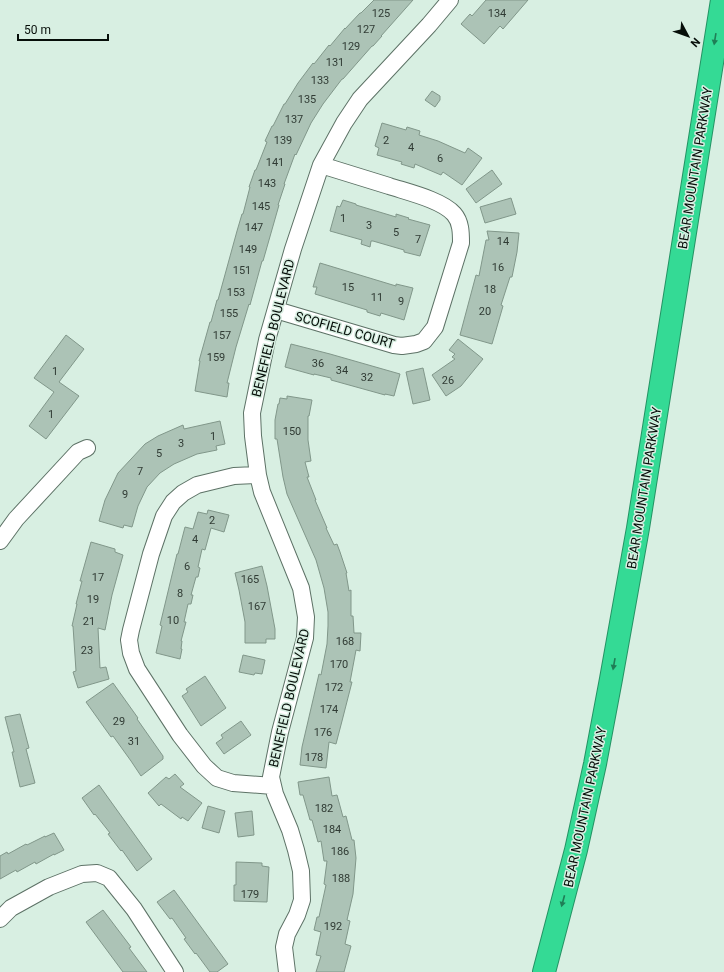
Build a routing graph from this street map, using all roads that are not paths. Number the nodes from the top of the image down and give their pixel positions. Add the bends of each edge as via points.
1 (450, 0) edge
2 (722, 0) edge
3 (724, 73) edge
4 (321, 165) junction
5 (276, 310) junction
6 (87, 448) dead end
7 (258, 475) junction
8 (0, 540) edge
9 (273, 786) junction
10 (0, 919) edge
11 (284, 971) edge
12 (175, 972) edge
13 (544, 972) edge
14 (559, 972) edge

1 - 4 street, BENEFIELD BOULEVARD via 360,99
2 -> 13 highway, BEAR MOUNTAIN PARKWAY via 638,528 612,672 576,850
3 - 14 highway, BEAR MOUNTAIN PARKWAY via 626,675 591,847
4 - 5 street, BENEFIELD BOULEVARD
4 - 5 street, SCOFIELD COURT via 420,196 440,204 453,213 460,225 461,243 444,303 435,328 424,341 402,346
5 - 7 street, BENEFIELD BOULEVARD via 252,413
6 - 8 street via 78,452
7 - 9 street, BENEFIELD BOULEVARD via 262,492 301,588 306,617 305,638 271,777
7 - 9 street via 234,476 196,485 174,502 164,516 151,554 130,640 137,669 180,735 204,766 218,778 232,783
9 - 11 street, BENEFIELD BOULEVARD via 290,830 301,871 302,900 287,934
10 - 12 street via 11,908 50,887 82,874 97,873 109,878 134,908

